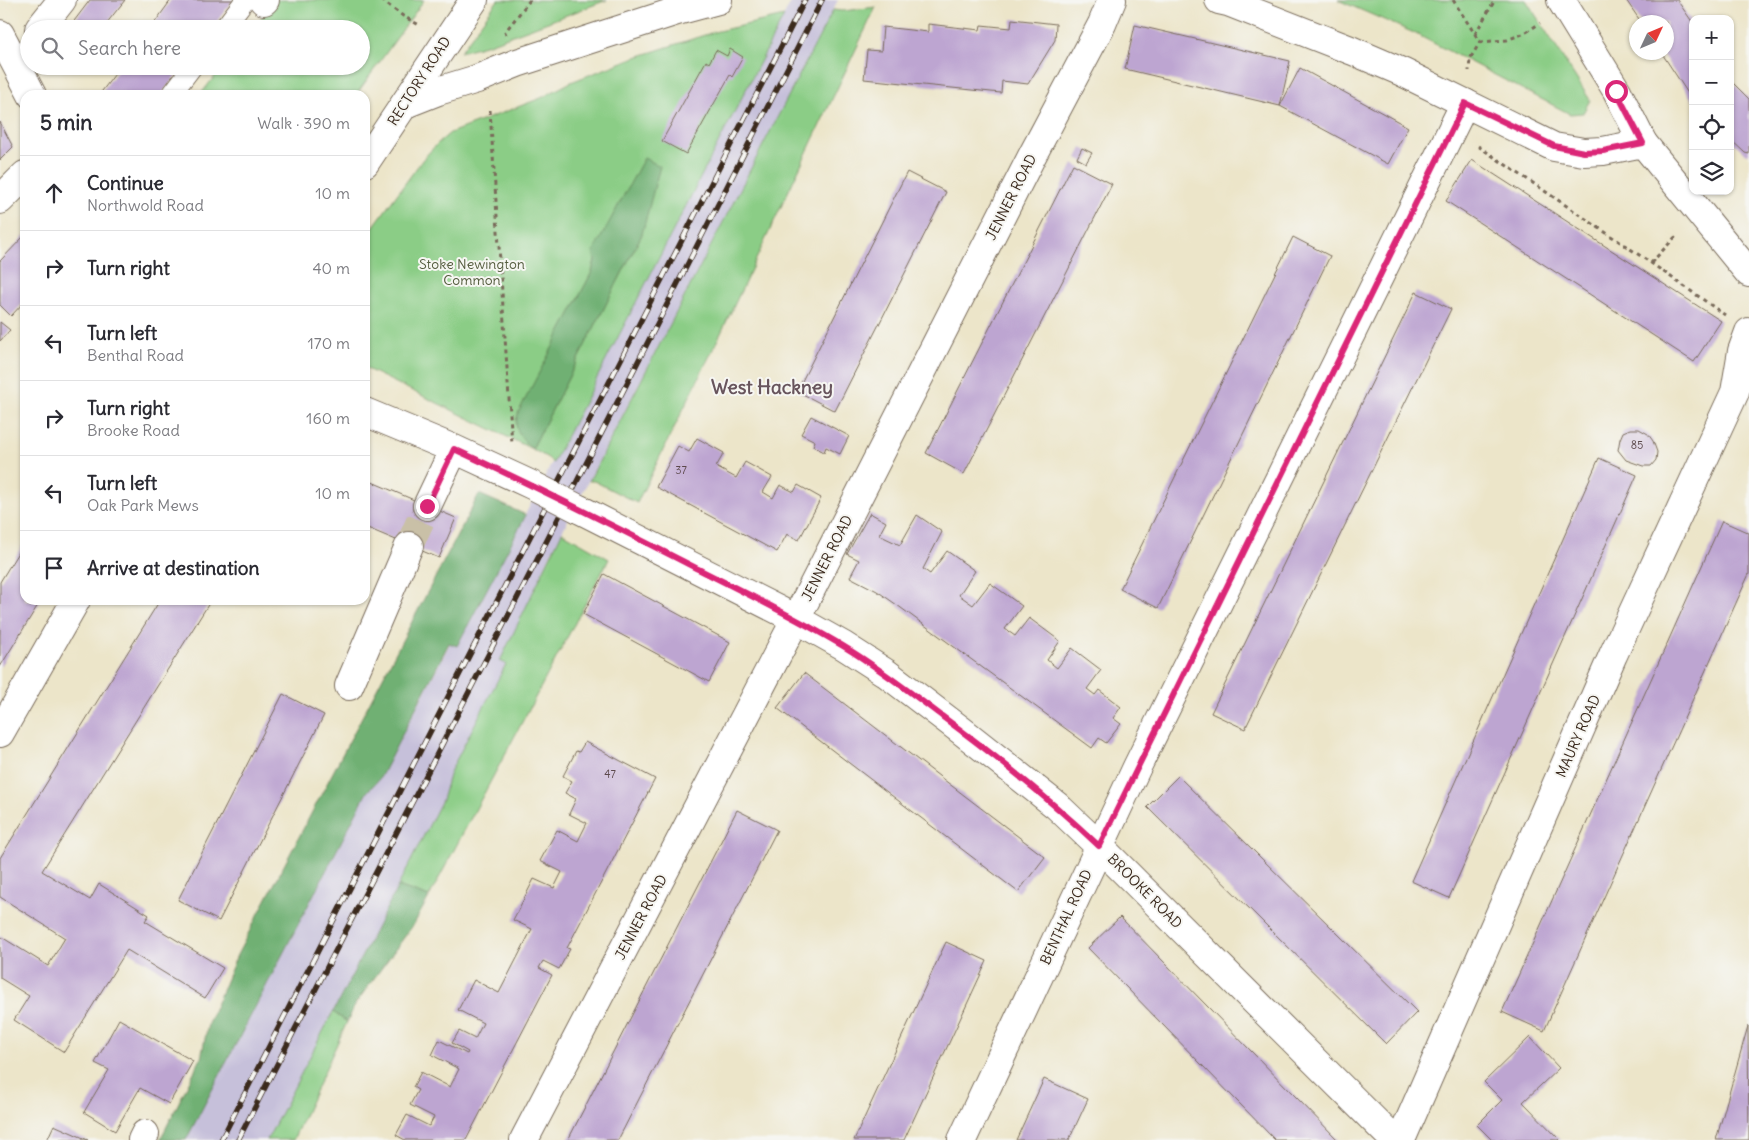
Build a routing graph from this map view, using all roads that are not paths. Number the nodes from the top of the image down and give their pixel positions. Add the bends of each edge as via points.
1 (62, 0) edge
2 (245, 0) edge
3 (474, 0) edge
4 (718, 0) edge
5 (1112, 0) edge
6 (1219, 0) edge
7 (1564, 4) edge
8 (46, 20) edge
9 (230, 20) edge
10 (12, 41) edge
11 (20, 63) edge
12 (25, 75) edge
13 (186, 75) edge
14 (30, 90) edge
15 (175, 90) edge
16 (1465, 103) junction
17 (405, 104) junction
18 (1643, 143) junction
19 (370, 156) edge
20 (20, 180) edge
21 (0, 200) edge
22 (1748, 270) edge
23 (1739, 325) edge
24 (370, 414) edge
25 (454, 449) junction
26 (427, 506) tunnel mouth
27 (409, 546) tunnel mouth
28 (73, 605) edge
29 (796, 619) junction
30 (349, 686) dead end
31 (0, 733) edge
32 (1099, 846) junction
33 (524, 1140) edge
34 (962, 1140) edge
35 (1394, 1140) edge
36 (1401, 1140) edge

1 - 8 main road
2 - 9 lane
3 - 17 main road, RECTORY ROAD
4 - 17 main road via 517,63
5 - 29 main road, JENNER ROAD
6 - 16 main road via 1354,51
7 - 18 main road
10 - 11 main road
12 - 14 main road
13 - 15 lane
16 - 18 main road via 1554,146 1584,152
16 - 32 main road, BENTHAL ROAD
17 - 19 main road, RECTORY ROAD
18 - 22 main road
20 - 21 main road
23 - 36 main road, MAURY ROAD via 1742,351 1735,392 1613,655
24 - 25 main road, BROOKE ROAD
25 - 26 main road
25 - 29 main road, BROOKE ROAD, bridge
27 - 30 main road
28 - 31 main road
29 - 32 main road, BROOKE ROAD via 886,674 1057,806
29 - 33 main road, JENNER ROAD
32 - 34 main road, BENTHAL ROAD
32 - 35 main road, BROOKE ROAD

